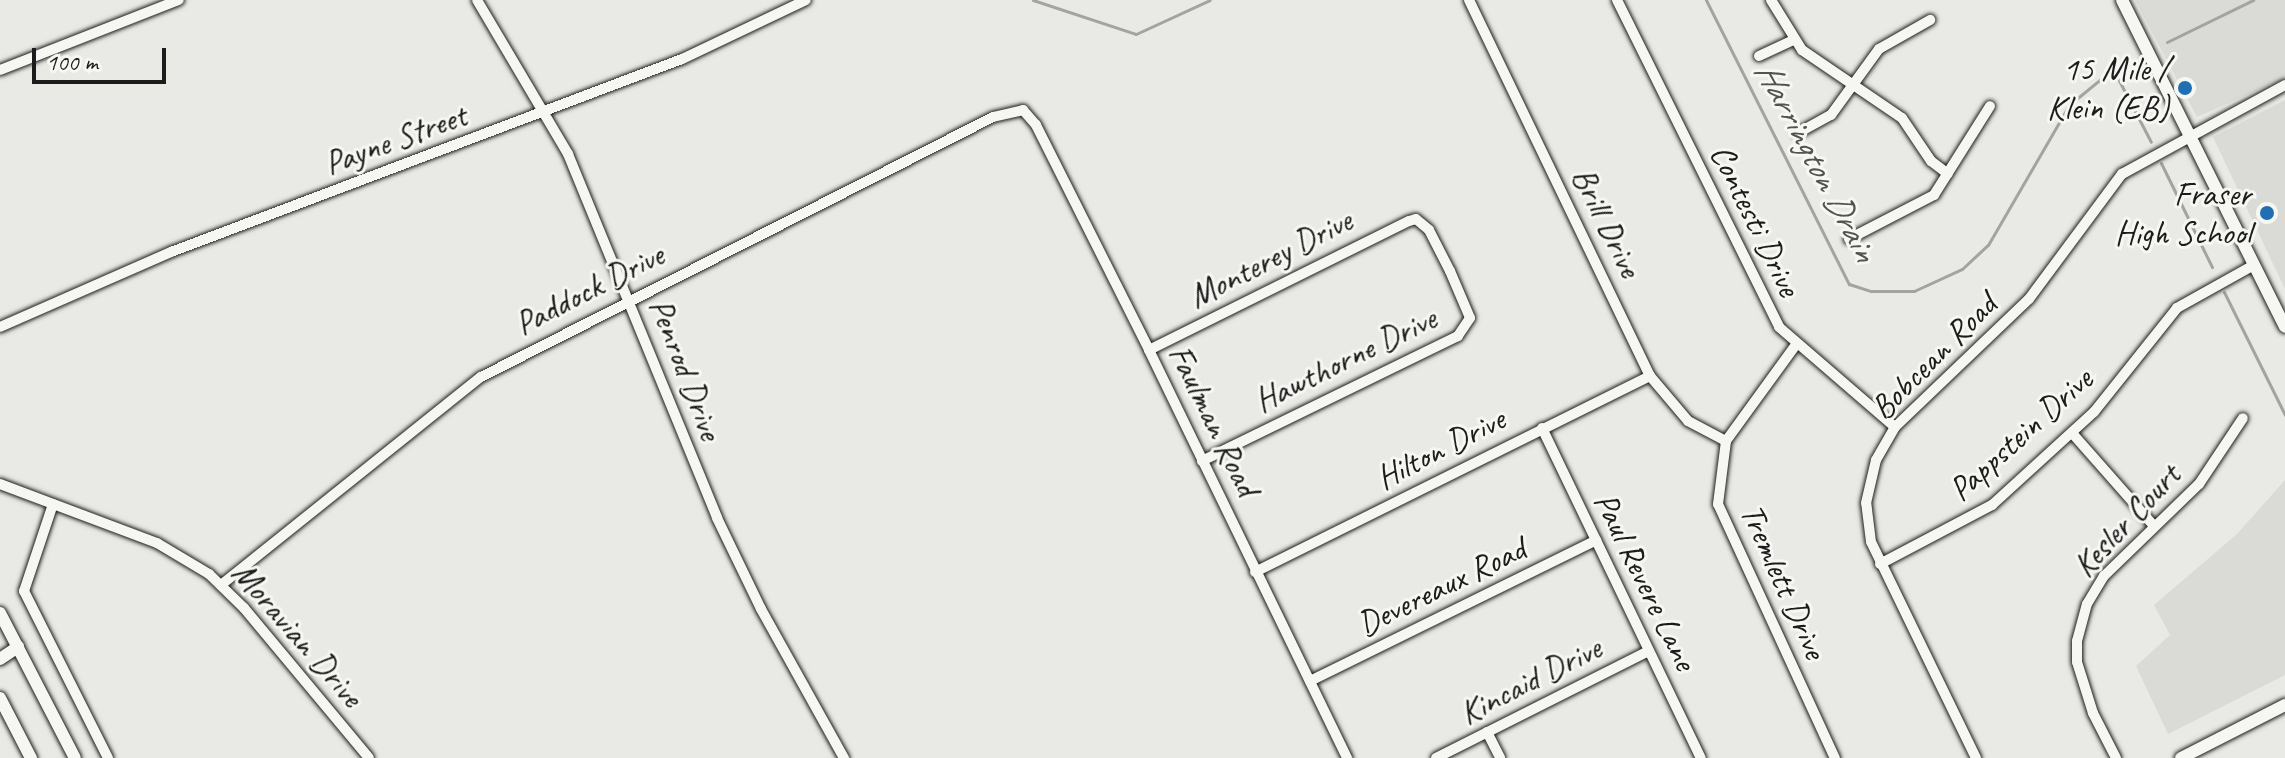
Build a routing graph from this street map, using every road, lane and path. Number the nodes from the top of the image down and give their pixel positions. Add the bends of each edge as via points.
1 (179, 0) edge
2 (477, 0) edge
3 (806, 0) edge
4 (1469, 0) edge
5 (1617, 0) edge
6 (1771, 0) edge
7 (2122, 0) edge
8 (1930, 20) dead end
9 (1793, 40) junction
10 (1759, 56) dead end
11 (0, 70) edge
12 (2285, 85) edge
13 (1852, 86) junction
14 (1990, 106) dead end
15 (1023, 110) joint
16 (548, 113) junction
17 (1798, 133) dead end
18 (2190, 134) junction
19 (1948, 174) junction
20 (1849, 239) dead end
21 (2254, 265) junction
22 (629, 299) junction
23 (1468, 325) joint
24 (0, 327) edge
25 (2285, 327) edge
26 (1795, 346) junction
27 (1149, 350) junction
28 (1650, 376) junction
29 (2243, 418) dead end
30 (1895, 427) junction
31 (1542, 428) junction
32 (2072, 433) junction
33 (1726, 441) junction
34 (1202, 461) junction
35 (0, 484) edge
36 (53, 504) junction
37 (2154, 526) junction
38 (1596, 540) junction
39 (1880, 564) junction
40 (1255, 572) junction
41 (221, 585) junction
42 (0, 613) edge
43 (18, 647) junction
44 (1649, 651) junction
45 (0, 659) edge
46 (1310, 681) junction
47 (0, 698) edge
48 (2285, 705) edge
49 (1487, 732) junction
50 (31, 758) edge
51 (75, 758) edge
52 (108, 758) edge
53 (369, 758) edge
54 (844, 758) edge
55 (1347, 758) edge
56 (1436, 758) edge
57 (1500, 758) edge
58 (1701, 758) edge
59 (1835, 758) edge
60 (1976, 758) edge
61 (2116, 758) edge
62 (2181, 758) edge

1 - 11 street
2 - 16 street, Penrod Drive
3 - 16 street, Payne Street via 682,59
4 - 28 street, Brill Drive
5 - 26 street, Contesti Drive via 1759,293
6 - 9 street
7 - 18 main road
8 - 13 street via 1879,49
9 - 10 street
9 - 13 street
12 - 18 street, Bobcean Road
13 - 17 street via 1831,115
13 - 19 street via 1902,118 1931,161
14 - 19 street
15 - 22 street, Paddock Drive via 993,117
15 - 27 street, Faulman Road via 1036,125
16 - 22 street, Penrod Drive via 592,204
16 - 24 street, Payne Street via 171,252
18 - 21 main road
18 - 30 street, Bobcean Road via 2144,158 2115,181 2008,323
19 - 20 street via 1922,203
21 - 25 main road
21 - 32 street, Pappstein Drive via 2177,308 2109,396
22 - 41 street, Paddock Drive via 463,388
22 - 54 street, Penrod Drive via 717,518
23 - 27 street, Monterey Drive via 1468,311 1450,271 1429,230 1416,219
23 - 34 street, Hawthorne Drive via 1458,336
26 - 30 street, Contesti Drive
26 - 33 street, Tremlett Drive
27 - 34 street, Faulman Road
28 - 31 street, Hilton Drive
28 - 33 street, Brill Drive via 1688,421
29 - 37 street, Kesler Court via 2199,484
30 - 39 street, Bobcean Road via 1876,460 1866,503
31 - 38 street, Paul Revere Lane
31 - 40 street, Hilton Drive
32 - 37 street
32 - 39 street, Pappstein Drive via 1978,516
33 - 59 street, Tremlett Drive via 1717,489 1723,520
34 - 40 street, Faulman Road
35 - 36 street, Moravian Drive
36 - 41 street, Moravian Drive via 171,550
36 - 52 street via 24,591
37 - 61 street, Kesler Court via 2094,590 2077,641 2083,685
38 - 44 street, Paul Revere Lane
38 - 46 street, Devereaux Road
39 - 60 street, Bobcean Road
40 - 46 street, Faulman Road
41 - 53 street, Moravian Drive
42 - 43 main road
43 - 45 main road
43 - 51 main road
44 - 49 street, Kincaid Drive
44 - 58 street, Paul Revere Lane
46 - 55 street, Faulman Road
47 - 50 main road
48 - 62 main road
49 - 56 street, Kincaid Drive
49 - 57 street

